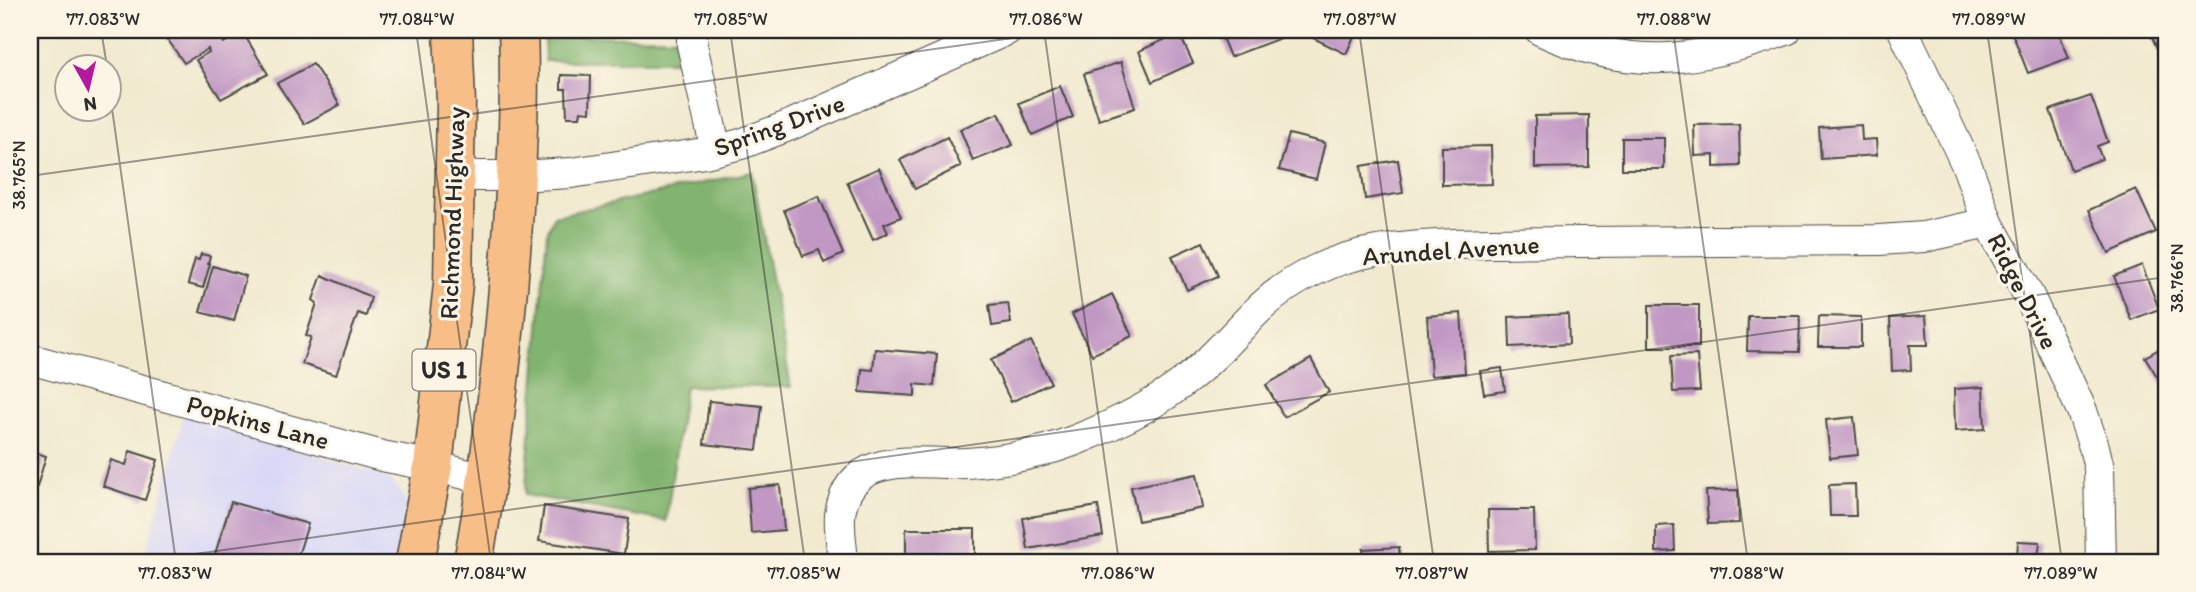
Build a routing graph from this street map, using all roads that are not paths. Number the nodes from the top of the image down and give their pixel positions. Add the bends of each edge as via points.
1 (453, 30) edge
2 (518, 30) edge
3 (692, 30) edge
4 (1007, 30) edge
5 (1540, 30) edge
6 (1786, 30) edge
7 (1903, 30) edge
8 (716, 150) junction
9 (454, 176) junction
10 (516, 176) junction
11 (1988, 223) junction
12 (30, 359) edge
13 (433, 466) junction
14 (488, 480) junction
15 (415, 562) edge
16 (473, 562) edge
17 (843, 562) edge
18 (2101, 562) edge

1 - 9 highway, Richmond Highway / US 1
2 - 10 highway, US 1
3 - 8 street
4 - 8 street, Spring Drive via 788,126
5 - 6 street via 1595,51 1655,59 1702,55
7 - 11 street, Ridge Drive
8 - 10 street, Spring Drive via 571,173
9 - 10 street, Spring Drive
9 - 13 highway, Richmond Highway / US 1 via 453,284
10 - 14 highway, US 1 via 505,344
11 - 17 street, Arundel Avenue via 1924,237 1879,240 1468,243 1352,256 1294,282 1263,305 1189,379 1109,427 1017,457 966,463 910,461 869,470 844,499 840,517
11 - 18 street, Ridge Drive via 2029,296 2094,447 2101,489
12 - 13 street, Popkins Lane
13 - 14 street, Popkins Lane
13 - 15 highway, Richmond Highway / US 1
14 - 16 highway, US 1

